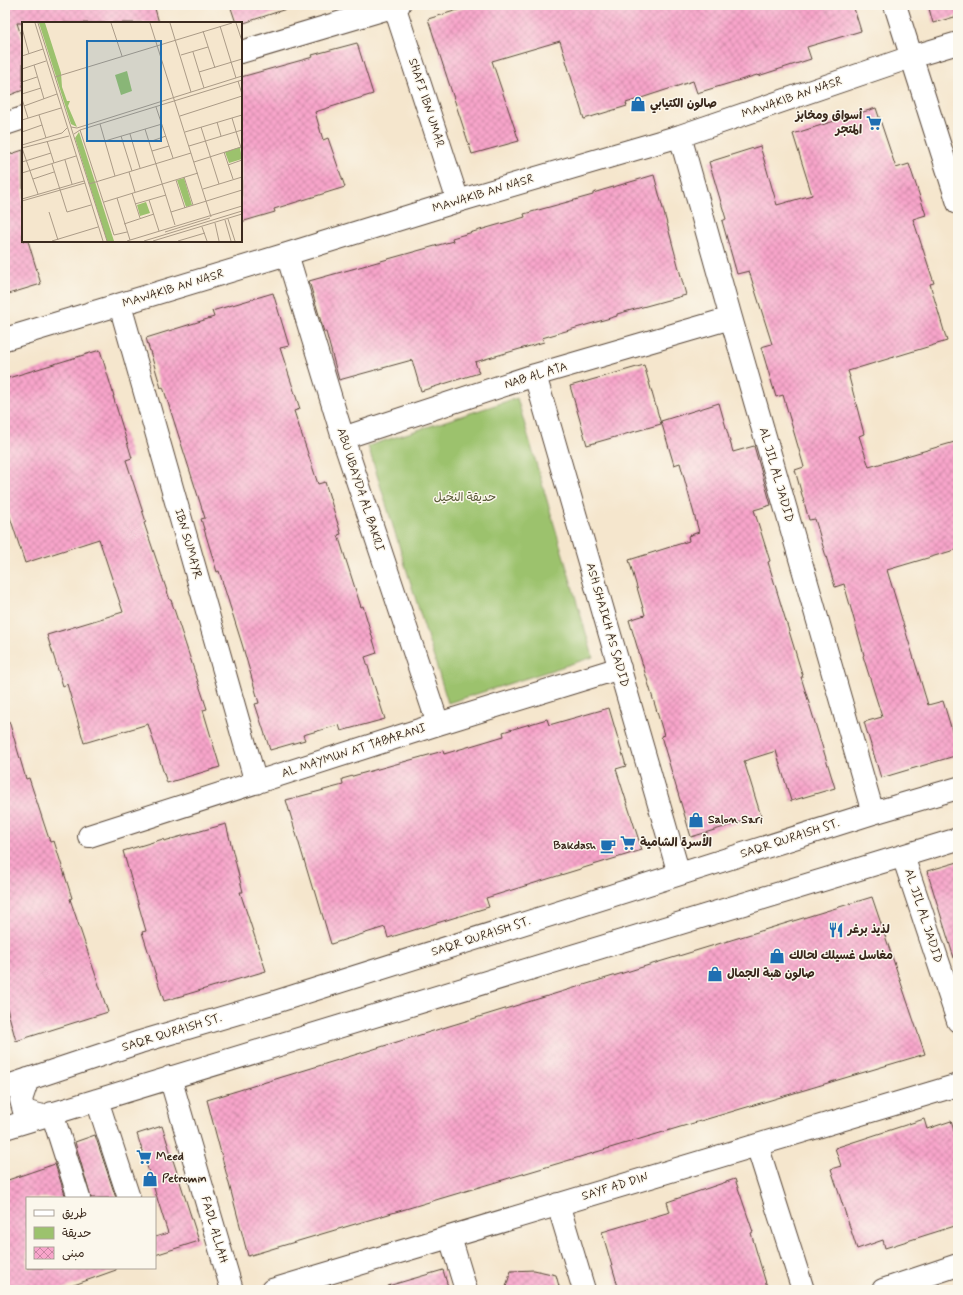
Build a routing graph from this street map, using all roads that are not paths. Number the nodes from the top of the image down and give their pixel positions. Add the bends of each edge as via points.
1 (396, 5) edge
2 (895, 5) edge
3 (958, 44) edge
4 (242, 52) edge
5 (911, 56) junction
6 (22, 118) edge
7 (5, 124) edge
8 (680, 136) junction
9 (458, 201) junction
10 (958, 203) edge
11 (288, 254) junction
12 (120, 305) junction
13 (731, 318) junction
14 (5, 339) edge
15 (535, 375) junction
16 (343, 438) junction
17 (620, 668) junction
18 (438, 724) junction
19 (256, 783) junction
20 (958, 788) edge
21 (873, 813) junction
22 (89, 836) dead end
23 (958, 839) edge
24 (903, 856) junction
25 (679, 874) junction
26 (958, 1021) edge
27 (170, 1077) junction
28 (28, 1079) junction
29 (958, 1085) edge
30 (5, 1087) edge
31 (97, 1100) junction
32 (5, 1109) edge
33 (47, 1115) junction
34 (5, 1116) edge
35 (5, 1128) edge
36 (757, 1145) junction
37 (79, 1197) edge
38 (129, 1197) edge
39 (558, 1204) junction
40 (450, 1237) junction
41 (958, 1265) edge
42 (232, 1290) edge
43 (272, 1290) edge
44 (466, 1290) edge
45 (584, 1290) edge
46 (803, 1290) edge
47 (883, 1290) edge

1 - 4 street
1 - 9 street, SHAFI IBN UMAR
2 - 5 street
3 - 5 street, MAWAKIB AN NASR
5 - 8 street, MAWAKIB AN NASR
5 - 10 street
6 - 7 street
8 - 9 street, MAWAKIB AN NASR
8 - 13 street, AL JIL AL JADID
9 - 11 street, MAWAKIB AN NASR
11 - 12 street, MAWAKIB AN NASR
11 - 16 street, ABU UBAYDA AL BAKRI
12 - 14 street, MAWAKIB AN NASR
12 - 19 street, IBN SUMAYR
13 - 15 street, NAB AL ATA
13 - 21 street, AL JIL AL JADID
15 - 16 street, NAB AL ATA
15 - 17 street, ASH SHAIKH AS SADID
16 - 18 street, ABU UBAYDA AL BAKRI
17 - 18 street, AL MAYMUN AT TABARANI
17 - 25 street, ASH SHAIKH AS SADID
18 - 19 street, AL MAYMUN AT TABARANI
19 - 22 street, AL MAYMUN AT TABARANI
20 - 21 street, SAQR QURAISH ST.
21 - 25 street, SAQR QURAISH ST.
23 - 24 street
24 - 26 street, AL JIL AL JADID
24 - 27 street
25 - 28 street, SAQR QURAISH ST.
27 - 31 street
27 - 42 street, FADL ALLAH
28 - 30 street, SAQR QURAISH ST.
28 - 33 street via 21,1100 24,1111
29 - 36 street, SAYF AD DIN
31 - 33 street
31 - 38 street
32 - 34 street
33 - 35 street
33 - 37 street
36 - 39 street, SAYF AD DIN
36 - 46 street
39 - 40 street, SAYF AD DIN
39 - 45 street
40 - 43 street, SAYF AD DIN
40 - 44 street
41 - 47 street

